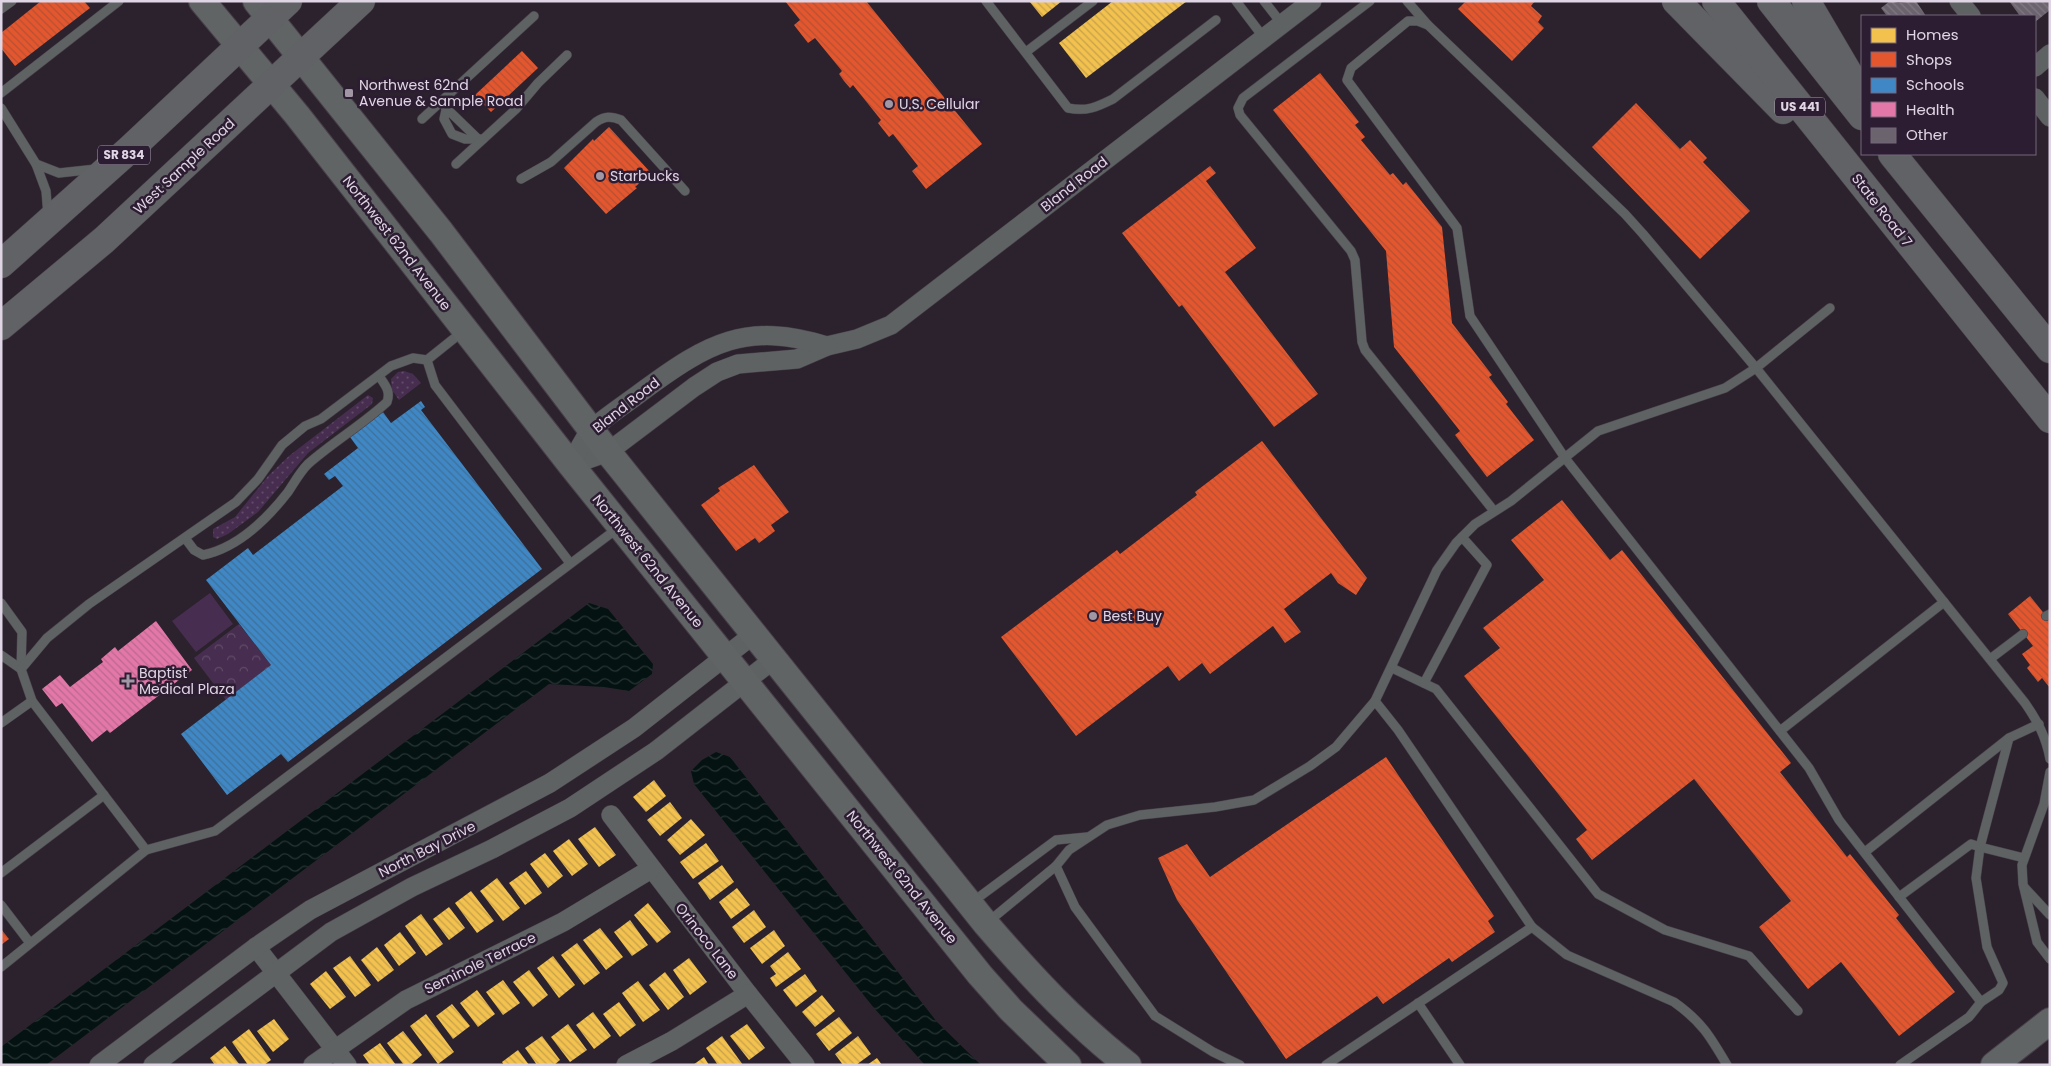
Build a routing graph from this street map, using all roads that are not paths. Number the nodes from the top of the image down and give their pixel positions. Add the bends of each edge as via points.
1 (12, 1) edge
2 (119, 1) edge
3 (202, 1) edge
4 (361, 1) edge
5 (986, 1) edge
6 (1093, 1) edge
7 (1236, 1) edge
8 (1264, 1) edge
9 (1312, 1) edge
10 (1370, 1) edge
11 (1407, 1) edge
12 (1676, 1) edge
13 (1716, 1) edge
14 (1771, 1) edge
15 (1806, 1) edge
16 (1959, 1) edge
17 (272, 7) edge
18 (1, 9) edge
19 (1970, 15) edge
20 (534, 16) dead end
21 (1216, 20) dead end
22 (1282, 24) junction
23 (1428, 25) junction
24 (1264, 38) junction
25 (239, 48) junction
26 (1026, 52) junction
27 (2050, 54) edge
28 (567, 55) dead end
29 (302, 57) junction
30 (2036, 65) edge
31 (271, 85) junction
32 (1, 93) edge
33 (450, 94) junction
34 (1861, 94) edge
35 (2036, 99) edge
36 (1, 108) edge
37 (445, 108) junction
38 (1861, 115) edge
39 (2050, 117) edge
40 (422, 119) dead end
41 (5, 124) edge
42 (480, 139) junction
43 (1893, 155) edge
44 (36, 164) junction
45 (456, 164) dead end
46 (1903, 165) edge
47 (111, 167) junction
48 (520, 179) dead end
49 (685, 191) dead end
50 (1884, 212) junction
51 (49, 223) junction
52 (1, 264) edge
53 (1830, 308) dead end
54 (1, 326) edge
55 (465, 330) junction
56 (827, 346) junction
57 (2050, 349) edge
58 (427, 360) junction
59 (1756, 368) junction
60 (378, 376) junction
61 (2050, 419) edge
62 (591, 430) junction
63 (608, 452) junction
64 (1565, 458) junction
65 (571, 465) junction
66 (1494, 511) junction
67 (620, 526) junction
68 (1462, 537) junction
69 (185, 538) junction
70 (570, 564) junction
71 (1944, 602) junction
72 (1, 603) edge
73 (754, 634) junction
74 (2024, 634) dead end
75 (1, 655) edge
76 (725, 657) junction
77 (774, 659) junction
78 (1990, 659) junction
79 (1392, 668) junction
80 (21, 669) junction
81 (745, 681) junction
82 (1424, 683) junction
83 (32, 701) junction
84 (1375, 701) junction
85 (1, 723) edge
86 (2039, 724) junction
87 (1780, 731) junction
88 (2009, 738) junction
89 (2050, 759) edge
90 (2050, 772) edge
91 (104, 794) junction
92 (524, 798) junction
93 (611, 815) dead end
94 (540, 824) junction
95 (1090, 836) junction
96 (1980, 847) junction
97 (146, 850) junction
98 (1864, 852) junction
99 (2024, 858) junction
100 (1056, 866) junction
101 (652, 868) junction
102 (1, 874) edge
103 (2022, 884) junction
104 (1900, 897) junction
105 (1, 905) edge
106 (978, 914) junction
107 (2050, 915) edge
108 (1532, 927) junction
109 (30, 943) junction
110 (256, 947) junction
111 (2050, 959) edge
112 (1, 967) edge
113 (276, 972) junction
114 (748, 994) junction
115 (1981, 1002) junction
116 (1418, 1003) junction
117 (1798, 1011) dead end
118 (2050, 1021) edge
119 (334, 1048) junction
120 (1330, 1063) edge
121 (99, 1065) edge
122 (152, 1065) edge
123 (313, 1065) edge
124 (347, 1065) edge
125 (626, 1065) edge
126 (805, 1065) edge
127 (1068, 1065) edge
128 (1128, 1065) edge
129 (1240, 1065) edge
130 (1460, 1065) edge
131 (1728, 1065) edge
132 (1900, 1065) edge
133 (1994, 1065) edge

1 - 18 lane
2 - 32 lane
3 - 25 street, Northwest 62nd Avenue
4 - 29 main road, West Sample Road
5 - 26 lane
6 - 26 lane
7 - 24 lane
8 - 22 lane
9 - 22 street, Bland Road
10 - 66 lane via 1243,98 1238,108 1240,115 1355,260 1365,350
11 - 23 lane
12 - 50 main road
13 - 50 main road, State Road 7 / US 441
14 - 38 main road, US 441
15 - 34 main road
16 - 19 street
17 - 25 main road, SR 834
17 - 29 street
20 - 33 lane
21 - 26 lane via 1113,99 1095,108 1068,108
22 - 24 street, Bland Road
23 - 59 lane via 1625,214
23 - 64 lane via 1408,22 1351,68 1347,80 1457,228 1470,316
24 - 56 street, Bland Road via 891,325 857,339
25 - 31 street, Northwest 62nd Avenue
25 - 47 main road, SR 834
27 - 30 street
28 - 42 lane via 516,109
29 - 31 main road, West Sample Road
29 - 62 street via 441,232
31 - 54 main road, West Sample Road via 104,240
31 - 55 street, Northwest 62nd Avenue
33 - 37 lane
33 - 40 lane
35 - 39 street
36 - 41 lane
37 - 42 lane
37 - 42 lane via 444,120 452,134 465,140
41 - 44 lane
42 - 45 lane
43 - 46 main road
44 - 47 lane via 59,173
44 - 51 lane via 46,191
46 - 57 main road
47 - 51 main road, SR 834
48 - 49 lane via 551,162 596,122 613,116 621,120
50 - 61 main road, State Road 7 / US 441
51 - 52 main road, SR 834
53 - 59 lane
55 - 58 lane
55 - 65 street, Northwest 62nd Avenue
56 - 62 street, Bland Road via 800,338 758,335 718,344 683,361
56 - 63 street, Bland Road via 797,359 738,364 717,372
58 - 60 lane via 413,358 391,366
58 - 70 lane via 435,385
59 - 64 lane via 1726,388 1598,431
59 - 71 lane
60 - 69 lane via 282,445 258,479 236,502
60 - 69 lane via 387,388 387,402 306,467 282,500 241,538 216,552 203,555 194,550
62 - 63 street
62 - 65 street, Bland Road
63 - 65 street, Bland Road
63 - 73 street
64 - 66 lane
64 - 87 lane
65 - 67 street, Northwest 62nd Avenue
66 - 68 lane
67 - 70 lane
67 - 76 street, Northwest 62nd Avenue
68 - 79 lane via 1436,570
68 - 82 lane via 1487,565
69 - 80 lane via 47,638
70 - 97 lane via 215,831
71 - 78 lane
71 - 87 lane
72 - 80 lane via 22,632
73 - 76 street, North Bay Drive
73 - 77 street
74 - 78 lane
75 - 80 lane
76 - 81 street, Northwest 62nd Avenue
76 - 92 street, North Bay Drive via 634,728
77 - 81 street, North Bay Drive
77 - 106 street
78 - 86 lane
79 - 82 lane
79 - 84 lane
80 - 83 lane
81 - 94 street, North Bay Drive via 656,751
81 - 127 street, Northwest 62nd Avenue via 980,975
82 - 117 lane via 1436,689 1598,894 1665,930 1749,956
83 - 85 lane
83 - 91 lane
84 - 95 lane via 1336,747 1302,772 1254,800 1140,816 1107,825
84 - 108 lane
86 - 88 lane
86 - 89 lane
87 - 98 lane via 1809,768 1829,806
88 - 96 lane
88 - 98 lane
90 - 99 lane via 2044,804
91 - 97 lane
91 - 102 lane
92 - 94 street
92 - 110 street, North Bay Drive via 310,910
93 - 101 street, Orinoco Lane
94 - 113 street, North Bay Drive via 412,886 331,932
95 - 100 lane via 1069,850
95 - 106 lane via 1056,840
96 - 99 lane
96 - 104 lane via 1971,844
96 - 115 lane via 1976,878 1988,947 2003,983 2000,990
97 - 109 lane
98 - 104 lane
99 - 103 lane
100 - 106 lane
100 - 129 lane via 1075,907 1155,1016
101 - 114 street, Orinoco Lane
101 - 119 street, Seminole Terrace via 563,922 406,1000
103 - 107 lane
103 - 111 lane via 2037,942
104 - 115 lane
105 - 109 lane
106 - 128 street via 1036,982
108 - 116 lane
108 - 131 lane via 1567,955 1674,1002 1706,1028
109 - 112 lane
110 - 113 street
110 - 121 street, North Bay Drive
113 - 119 street
113 - 122 street, North Bay Drive
114 - 125 street
114 - 126 street, Orinoco Lane
115 - 132 lane via 1969,1017
116 - 120 lane
116 - 130 lane
118 - 133 street
119 - 123 street, Seminole Terrace
119 - 124 street

